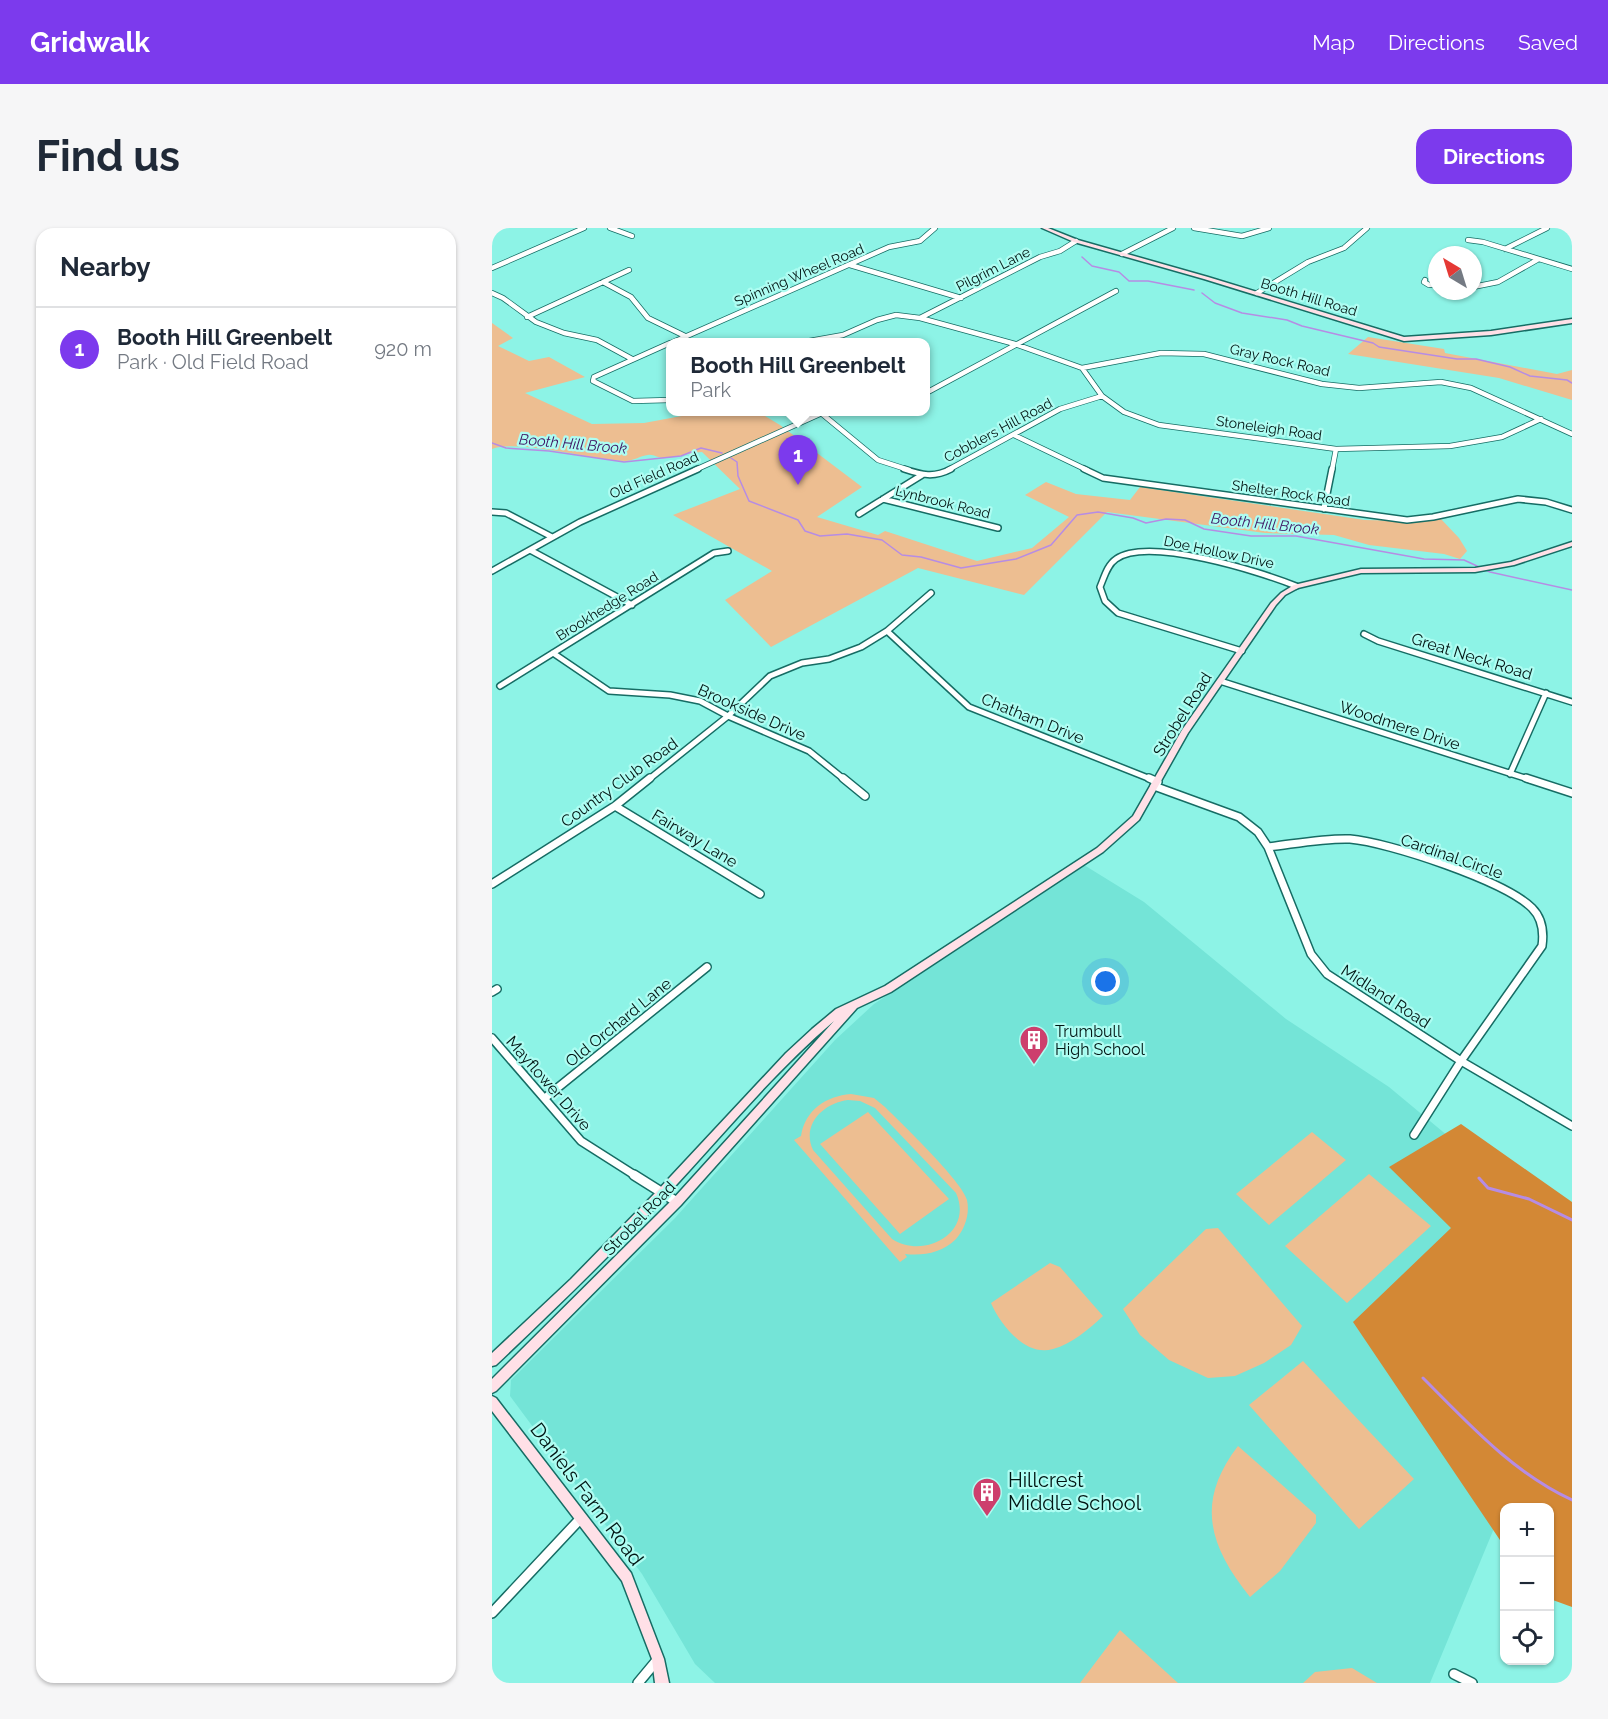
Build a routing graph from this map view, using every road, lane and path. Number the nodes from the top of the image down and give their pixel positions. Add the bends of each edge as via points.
1 (584, 228) edge
2 (610, 228) edge
3 (935, 228) edge
4 (1044, 228) edge
5 (1173, 228) edge
6 (1194, 228) edge
7 (1269, 228) edge
8 (1367, 228) edge
9 (1543, 228) edge
10 (632, 236) dead end
11 (1468, 240) dead end
12 (1076, 241) junction
13 (1504, 249) junction
14 (1122, 254) junction
15 (1537, 260) junction
16 (850, 265) junction
17 (492, 268) edge
18 (1572, 269) edge
19 (629, 270) dead end
20 (603, 282) junction
21 (1482, 285) edge
22 (1116, 291) dead end
23 (492, 293) edge
24 (1257, 293) junction
25 (961, 298) junction
26 (527, 317) junction
27 (920, 318) junction
28 (1572, 321) edge
29 (685, 336) junction
30 (681, 338) edge
31 (824, 338) edge
32 (1015, 344) junction
33 (666, 345) edge
34 (632, 359) junction
35 (1082, 368) junction
36 (930, 391) edge
37 (1102, 396) junction
38 (666, 400) edge
39 (811, 416) edge
40 (825, 416) edge
41 (1541, 419) junction
42 (1572, 434) edge
43 (1014, 435) junction
44 (1336, 449) junction
45 (922, 475) junction
46 (883, 499) junction
47 (1324, 509) junction
48 (1572, 510) edge
49 (492, 512) edge
50 (859, 514) dead end
51 (998, 528) dead end
52 (552, 537) junction
53 (1572, 544) edge
54 (530, 550) junction
55 (728, 551) dead end
56 (492, 572) edge
57 (1296, 586) junction
58 (931, 593) dead end
59 (632, 605) junction
60 (887, 631) junction
61 (1364, 634) dead end
62 (1242, 651) junction
63 (553, 653) junction
64 (1220, 681) junction
65 (500, 686) dead end
66 (1546, 693) junction
67 (1572, 702) edge
68 (728, 716) junction
69 (1510, 774) junction
70 (1156, 784) junction
71 (1572, 794) edge
72 (865, 796) dead end
73 (615, 806) junction
74 (1268, 848) junction
75 (492, 884) edge
76 (760, 894) dead end
77 (707, 967) dead end
78 (854, 1006) junction
79 (492, 1038) edge
80 (789, 1056) junction
81 (1461, 1061) junction
82 (801, 1063) junction
83 (544, 1098) junction
84 (1572, 1126) edge
85 (1414, 1135) dead end
86 (662, 1193) junction
87 (677, 1202) junction
88 (492, 1360) edge
89 (492, 1387) edge
90 (492, 1402) edge
91 (581, 1518) junction
92 (492, 1613) edge
93 (658, 1659) junction
94 (1455, 1674) dead end
95 (638, 1683) edge
96 (662, 1683) edge
97 (1472, 1683) edge

1 - 17 street
2 - 10 street
3 - 16 street, Spinning Wheel Road via 920,241 889,247
4 - 12 street, Booth Hill Road
5 - 14 street
6 - 7 street via 1232,237 1249,236
8 - 24 street via 1344,248 1308,261
9 - 13 street
11 - 13 street
12 - 14 street, Booth Hill Road
12 - 25 street, Pilgrim Lane
13 - 15 street
14 - 24 street, Booth Hill Road
15 - 18 street
15 - 21 street via 1498,282
16 - 25 street
16 - 29 street, Spinning Wheel Road
19 - 20 street
20 - 26 street
20 - 29 street via 631,297 648,318
22 - 32 street
23 - 26 street
24 - 28 street, Booth Hill Road via 1404,339 1491,333
25 - 27 street, Pilgrim Lane
26 - 34 street via 559,331 597,340
27 - 31 street via 896,315
27 - 32 street
29 - 30 street, Spinning Wheel Road
32 - 35 street
32 - 36 street
33 - 34 street, Spinning Wheel Road
34 - 38 street, Spinning Wheel Road via 593,381 633,401
35 - 37 street, Stoneleigh Road
35 - 41 street, Gray Rock Road via 1161,352 1204,354 1322,384 1359,387 1441,382 1471,388
37 - 43 street, Cobblers Hill Road via 1060,409
37 - 44 street, Stoneleigh Road via 1124,412 1160,425
39 - 52 street, Old Field Road
40 - 45 street via 878,460
41 - 42 street, Gray Rock Road
41 - 44 street, Stoneleigh Road via 1502,437 1450,446
43 - 45 street, Cobblers Hill Road via 940,475
43 - 47 street, Shelter Rock Road via 1103,478
44 - 47 street
45 - 46 street
46 - 50 street
46 - 51 street, Lynbrook Road
47 - 48 street, Shelter Rock Road via 1407,520 1518,499
49 - 52 street via 506,513
52 - 54 street, Old Field Road
53 - 57 street, Strobel Road via 1489,568 1371,569
54 - 56 street, Old Field Road
54 - 59 street
55 - 59 street, Brookhedge Road via 714,553
57 - 62 street, Strobel Road via 1273,604
57 - 62 street, Doe Hollow Drive via 1278,577 1155,550 1133,551 1114,560 1100,587 1105,601 1118,613
58 - 60 street, Country Club Road
59 - 63 street, Brookhedge Road
60 - 68 street, Country Club Road via 850,651 770,676
60 - 70 street, Chatham Drive via 969,707
61 - 66 street, Great Neck Road
62 - 64 street, Strobel Road
63 - 65 street, Brookhedge Road
63 - 68 street, Brookside Drive via 609,691 700,701
64 - 69 street, Woodmere Drive
64 - 70 street, Strobel Road
66 - 67 street, Great Neck Road
66 - 69 street
68 - 72 street, Brookside Drive via 809,752
68 - 73 street, Country Club Road
69 - 71 street, Woodmere Drive
70 - 74 street, Midland Road via 1239,817 1258,832
70 - 78 street, Strobel Road via 1136,818 1100,850 888,989
73 - 75 street, Country Club Road
73 - 76 street, Fairway Lane
74 - 81 street, Midland Road via 1311,954 1327,974
74 - 81 street, Cardinal Circle via 1347,838 1366,841 1493,883 1533,908 1544,929 1542,946
77 - 83 street, Old Orchard Lane
78 - 80 street, Strobel Road via 839,1012
78 - 82 street, Strobel Road
79 - 83 street, Mayflower Drive
80 - 82 street
80 - 86 street, Strobel Road
81 - 84 street, Midland Road
81 - 85 street, Cardinal Circle
82 - 87 street, Strobel Road
83 - 86 street, Mayflower Drive via 580,1141
86 - 87 street, Mayflower Drive
86 - 88 street, Strobel Road via 575,1283
87 - 89 street, Strobel Road
90 - 91 street, Daniels Farm Road
91 - 92 street
91 - 93 street, Daniels Farm Road via 627,1577
93 - 95 street
93 - 96 street, Daniels Farm Road
94 - 97 street

